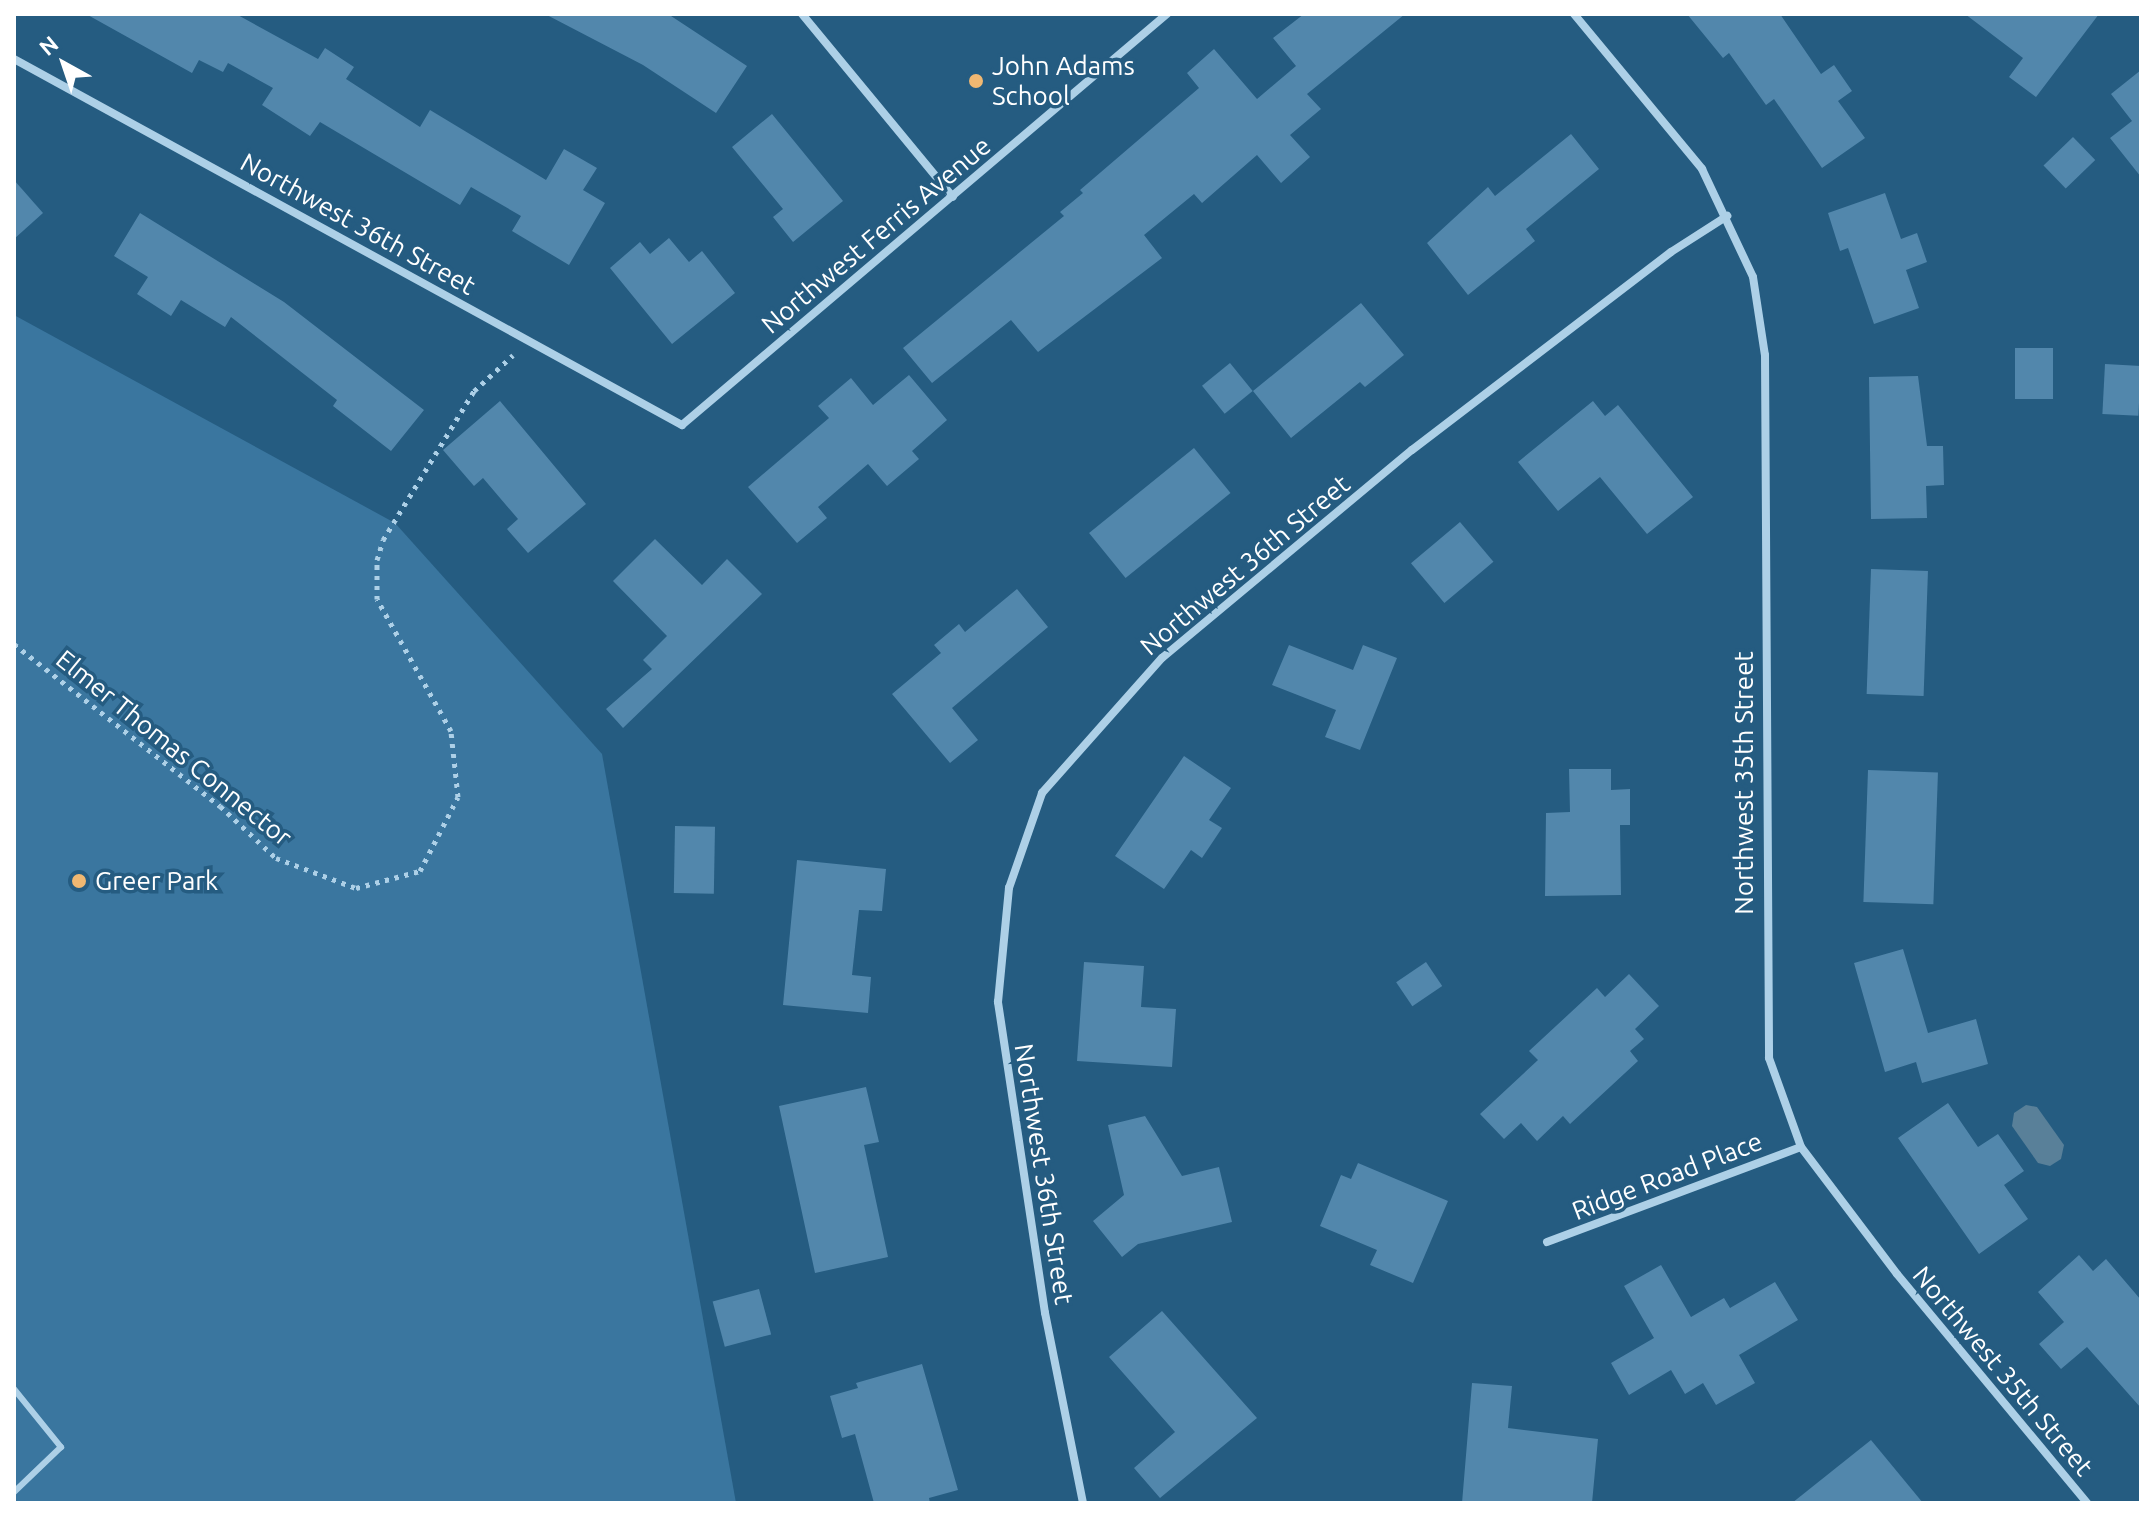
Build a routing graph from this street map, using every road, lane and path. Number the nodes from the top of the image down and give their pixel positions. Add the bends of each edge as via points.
1 (802, 14) edge
2 (1167, 14) edge
3 (1574, 14) edge
4 (14, 59) edge
5 (953, 197) junction
6 (1727, 216) junction
7 (529, 341) junction
8 (682, 425) joint
9 (14, 644) edge
10 (1801, 1147) junction
11 (1547, 1242) dead end
12 (14, 1389) edge
13 (14, 1492) edge
14 (1083, 1503) edge
15 (2087, 1503) edge

1 - 5 street
2 - 5 street, Northwest Ferris Avenue
3 - 6 street, Northwest 35th Street via 1702,169
4 - 7 street, Northwest 36th Street
5 - 8 street, Northwest Ferris Avenue
6 - 10 street, Northwest 35th Street via 1753,277 1765,355 1764,998 1769,1058
6 - 14 street, Northwest 36th Street via 1671,252 1412,450 1162,658 1042,793 1009,888 998,1002 1045,1313
7 - 8 street, Northwest 36th Street
7 - 9 path, Elmer Thomas Connector via 474,391 383,540 377,560 377,599 451,731 458,797 420,871 356,888 276,858 220,806
10 - 11 street, Ridge Road Place
10 - 15 street, Northwest 35th Street via 1897,1274
12 - 13 lane via 61,1447

